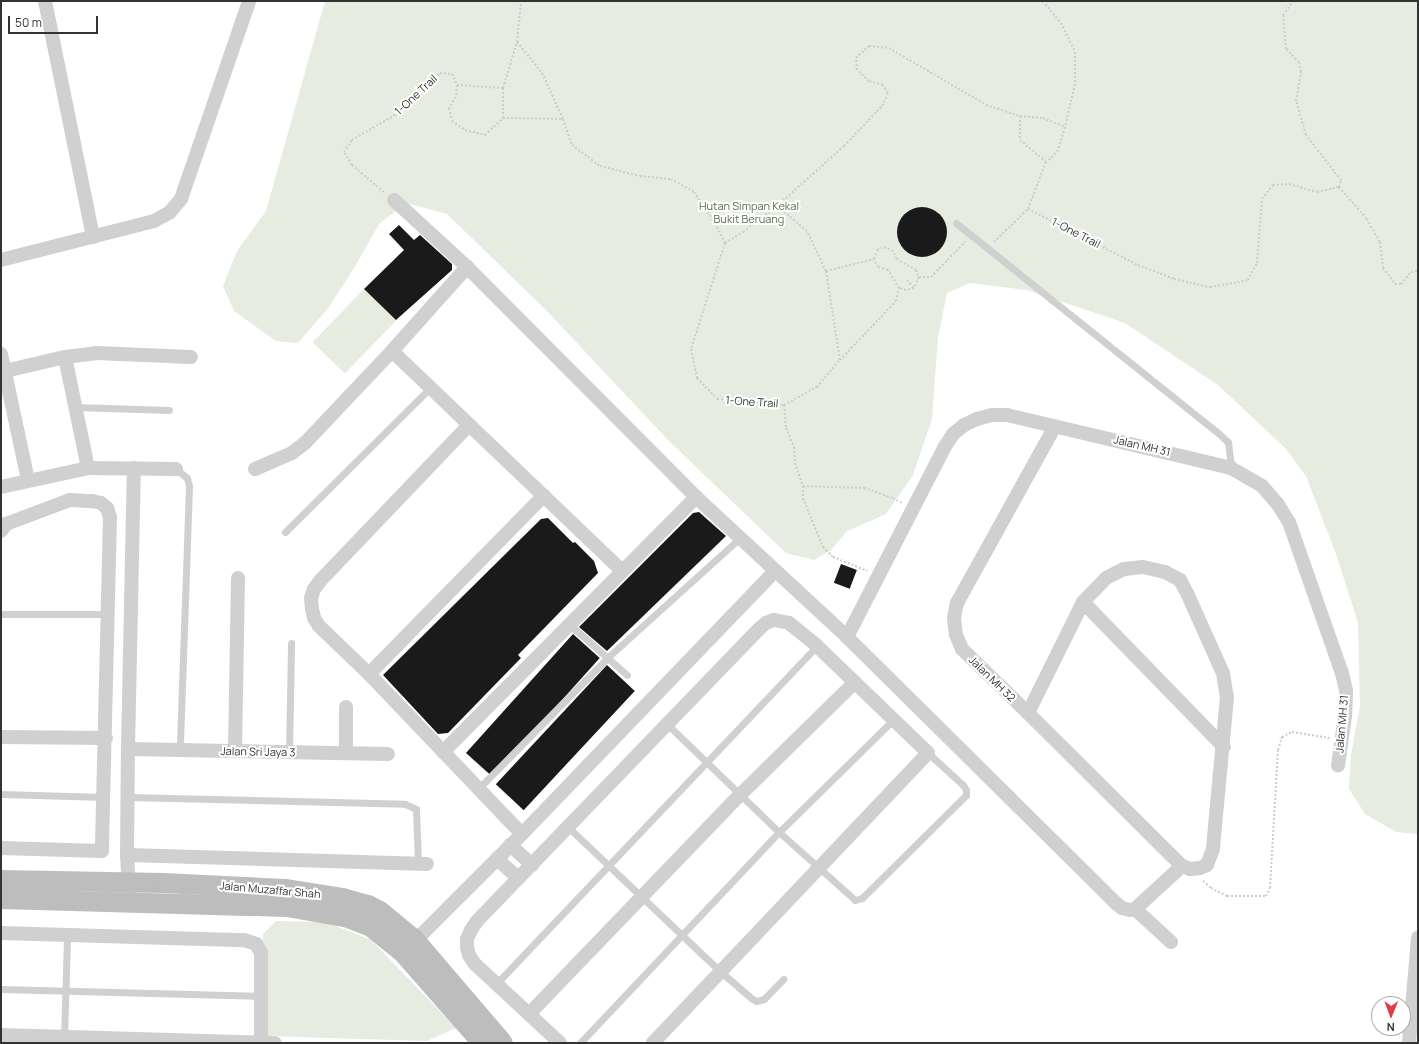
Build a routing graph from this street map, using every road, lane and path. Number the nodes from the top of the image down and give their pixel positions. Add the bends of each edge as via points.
1 (44, 1) edge
2 (249, 1) edge
3 (521, 1) edge
4 (1043, 1) edge
5 (1293, 1) edge
6 (517, 42) junction
7 (457, 84) junction
8 (503, 88) junction
9 (1020, 116) junction
10 (503, 118) junction
11 (563, 118) junction
12 (1065, 127) junction
13 (1046, 162) junction
14 (1339, 187) junction
15 (394, 200) joint
16 (777, 206) junction
17 (1028, 209) junction
18 (956, 223) dead end
19 (971, 236) junction
20 (92, 237) junction
21 (725, 243) junction
22 (988, 249) junction
23 (874, 259) junction
24 (1, 260) edge
25 (467, 267) junction
26 (1418, 270) edge
27 (826, 271) junction
28 (919, 277) junction
29 (907, 280) dead end
30 (899, 288) junction
31 (914, 288) junction
32 (392, 351) junction
33 (1, 354) edge
34 (65, 356) junction
35 (191, 357) dead end
36 (840, 360) junction
37 (3, 371) edge
38 (431, 386) junction
39 (784, 405) junction
40 (75, 407) junction
41 (169, 410) dead end
42 (469, 425) junction
43 (1056, 426) junction
44 (88, 468) junction
45 (134, 468) junction
46 (1231, 468) junction
47 (176, 469) joint
48 (255, 469) dead end
49 (28, 480) junction
50 (803, 486) junction
51 (1, 487) edge
52 (544, 496) junction
53 (696, 497) junction
54 (913, 510) junction
55 (1, 531) edge
56 (285, 532) dead end
57 (740, 538) junction
58 (621, 570) junction
59 (775, 571) junction
60 (879, 576) junction
61 (238, 578) dead end
62 (1083, 602) junction
63 (1, 614) edge
64 (108, 614) junction
65 (569, 624) junction
66 (847, 637) junction
67 (291, 643) dead end
68 (817, 646) junction
69 (608, 658) junction
70 (369, 674) junction
71 (627, 675) dead end
72 (855, 682) junction
73 (346, 707) dead end
74 (1028, 713) junction
75 (893, 720) junction
76 (667, 724) junction
77 (1, 737) edge
78 (106, 738) junction
79 (1342, 740) junction
80 (1224, 747) junction
81 (128, 750) junction
82 (180, 750) junction
83 (235, 751) junction
84 (289, 752) junction
85 (443, 752) junction
86 (346, 753) junction
87 (928, 753) junction
88 (388, 754) dead end
89 (706, 762) junction
90 (1338, 766) dead end
91 (478, 789) junction
92 (1, 794) edge
93 (740, 795) junction
94 (104, 797) junction
95 (128, 797) junction
96 (568, 827) junction
97 (779, 832) junction
98 (522, 834) junction
99 (510, 845) junction
100 (1, 848) edge
101 (127, 855) junction
102 (497, 858) junction
103 (422, 864) joint
104 (532, 865) junction
105 (609, 866) junction
106 (1186, 868) junction
107 (819, 869) junction
108 (518, 878) junction
109 (1, 880) edge
110 (129, 882) junction
111 (642, 896) junction
112 (1, 899) edge
113 (130, 902) junction
114 (1135, 909) junction
115 (1, 933) edge
116 (682, 934) junction
117 (66, 935) junction
118 (1418, 937) edge
119 (1171, 942) dead end
120 (409, 946) junction
121 (720, 971) junction
122 (783, 979) dead end
123 (497, 983) junction
124 (1, 989) edge
125 (65, 990) junction
126 (261, 996) junction
127 (529, 1014) junction
128 (1, 1035) edge
129 (64, 1040) edge
130 (261, 1043) edge
131 (275, 1043) edge
132 (482, 1043) edge
133 (503, 1043) edge
134 (560, 1043) edge
135 (580, 1043) edge
136 (653, 1043) edge
137 (1409, 1043) edge

1 - 20 street
2 - 20 street via 181,199 170,212 154,221
3 - 6 path
4 - 12 path via 1061,23 1075,52 1075,84
5 - 14 path via 1283,15 1286,49 1299,62 1301,72 1296,101 1306,135 1341,180
6 - 8 path
6 - 11 path via 542,73
7 - 8 path
7 - 10 path via 456,97 449,108 452,121 466,130 485,134
7 - 15 path, 1-One Trail via 452,74 440,73 395,115 352,140 344,152 352,165
8 - 10 path
9 - 12 path via 1043,118
9 - 13 path via 1020,140
9 - 16 path via 986,105 889,48 869,46 856,58 857,70 868,81 883,85 888,93 882,106 844,146
10 - 11 path
11 - 21 path via 572,145 600,166 640,176 671,179 694,192
12 - 13 path via 1058,150
13 - 17 path
14 - 17 path, 1-One Trail via 1317,192 1289,184 1272,185 1262,199 1258,263 1248,280 1210,287 1174,279 1138,265
14 - 26 path via 1367,219 1380,242 1383,268 1395,284 1401,284 1410,272
15 - 25 street
16 - 21 path
16 - 27 path via 807,231
17 - 22 path
18 - 19 lane
19 - 22 lane
19 - 28 path via 931,277
20 - 24 street
21 - 39 path, 1-One Trail via 691,349 697,378 717,400
22 - 46 lane via 1216,431 1228,442
23 - 27 path
23 - 28 path via 877,250 884,247 892,250 897,259 916,270
23 - 30 path via 878,266 888,270
25 - 32 street
25 - 53 street
27 - 36 path
28 - 31 path
29 - 31 path
30 - 31 path
30 - 36 path, 1-One Trail via 896,301
32 - 38 street
32 - 48 street via 305,443 292,453
33 - 37 street
34 - 35 street via 96,354
34 - 37 street
34 - 40 street
36 - 39 path, 1-One Trail via 817,387
37 - 49 street
38 - 42 street
38 - 56 lane
39 - 50 path via 786,428 794,447 795,463
40 - 41 lane
40 - 44 street
42 - 52 street
42 - 70 street via 314,589 311,598 314,618 319,626
43 - 46 street, Jalan MH 31
43 - 54 street, Jalan MH 31 via 1007,414 992,415 964,425 953,434 944,448
43 - 74 street, Jalan MH 32 via 957,603 954,618 956,635 962,650
44 - 45 street
44 - 49 street
45 - 47 street
45 - 81 street
46 - 79 street, Jalan MH 31 via 1262,486 1289,522 1342,674 1346,692
47 - 82 lane via 187,478 189,486
49 - 51 street
50 - 54 path via 864,488 893,498
50 - 60 path via 803,498 823,547 833,557
52 - 58 street
52 - 70 street
53 - 57 street
53 - 58 street
54 - 60 street, Jalan MH 31
55 - 64 street via 6,524 70,500 92,500 101,503 107,508 110,517
57 - 59 street
57 - 69 lane
58 - 65 street
59 - 66 street
59 - 98 street
60 - 66 street, Jalan MH 31
61 - 83 street
62 - 74 street
62 - 80 street
62 - 80 street via 1106,578 1124,569 1143,567 1165,572 1180,580 1188,592 1223,673 1227,697
63 - 64 lane
64 - 78 street
65 - 69 lane
65 - 85 street
66 - 114 street via 1117,904 1122,908
67 - 84 lane
68 - 72 street
68 - 76 street via 789,623 774,620 766,623
68 - 89 lane
69 - 71 lane
69 - 91 lane
70 - 85 street
72 - 75 street
72 - 93 street
73 - 86 street
74 - 106 street, Jalan MH 32
75 - 87 street
75 - 97 lane
76 - 89 lane
76 - 96 street
77 - 78 street
78 - 94 street
79 - 90 street, Jalan MH 31
79 - 106 path via 1292,732 1282,737 1278,750 1270,888 1266,896 1227,896 1211,888
80 - 106 street via 1212,849 1207,865
81 - 82 street, Jalan Sri Jaya 3
81 - 95 street
82 - 83 street, Jalan Sri Jaya 3
83 - 84 street, Jalan Sri Jaya 3
84 - 86 street, Jalan Sri Jaya 3
85 - 91 street
86 - 88 street, Jalan Sri Jaya 3
87 - 107 street
87 - 107 lane via 963,785 966,790 963,800 862,898 855,900
89 - 93 lane
89 - 105 lane
91 - 98 street
92 - 94 lane
93 - 97 lane
93 - 111 street
94 - 100 street via 102,851
95 - 101 street
95 - 103 lane via 405,804 416,809
96 - 104 street
96 - 105 lane
97 - 107 lane
97 - 116 lane
98 - 99 street
99 - 102 street
99 - 104 street
101 - 103 street
101 - 110 street
102 - 108 street
102 - 120 street
104 - 108 street
105 - 111 lane
105 - 123 lane
106 - 114 street
107 - 121 street
108 - 123 street via 477,921 467,939 469,955 474,963
109 - 110 main road, Jalan Muzaffar Shah
110 - 113 street
110 - 120 main road, Jalan Muzaffar Shah via 285,889 343,898 380,911
111 - 116 lane
111 - 127 street
112 - 113 main road, Jalan Muzaffar Shah
113 - 120 main road, Jalan Muzaffar Shah via 287,906 344,917
114 - 119 street
115 - 117 street
116 - 121 lane
116 - 135 lane
117 - 125 lane
117 - 126 street via 244,940 256,944 261,953
118 - 137 street
120 - 132 main road, Jalan Muzaffar Shah
120 - 133 main road, Jalan Muzaffar Shah
121 - 122 lane via 756,1001 764,999
121 - 136 street
123 - 127 street
124 - 125 lane
125 - 126 lane
125 - 129 lane
126 - 130 street
127 - 134 street
128 - 129 street
129 - 130 street
130 - 131 street

